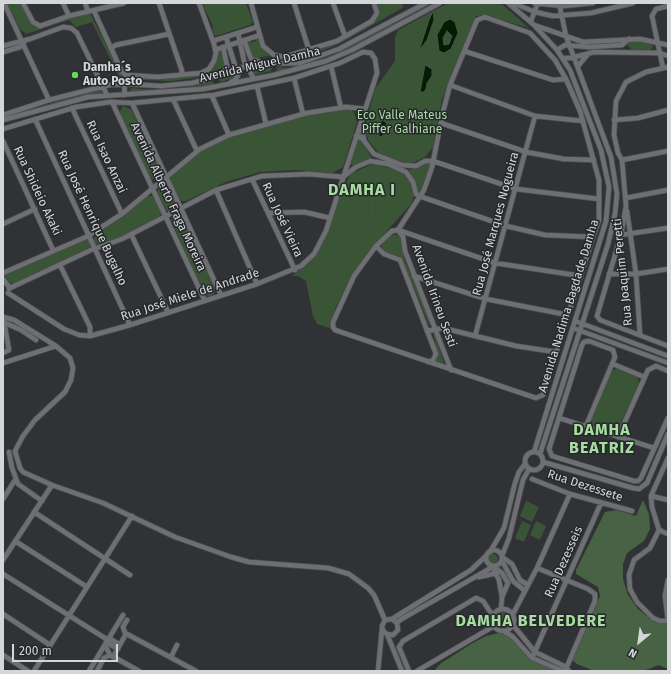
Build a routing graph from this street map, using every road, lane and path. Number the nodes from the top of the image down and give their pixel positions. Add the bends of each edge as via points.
1 (4, 3) edge
2 (23, 3) edge
3 (63, 3) edge
4 (85, 3) edge
5 (121, 3) edge
6 (159, 3) edge
7 (199, 3) edge
8 (251, 3) edge
9 (294, 3) edge
10 (333, 3) edge
11 (374, 3) edge
12 (426, 3) edge
13 (440, 3) edge
14 (508, 3) edge
15 (513, 3) edge
16 (593, 3) edge
17 (633, 3) edge
18 (536, 4) edge
19 (623, 4) edge
20 (559, 5) edge
21 (668, 6) edge
22 (91, 11) junction
23 (535, 12) junction
24 (69, 16) junction
25 (562, 16) junction
26 (533, 23) junction
27 (257, 26) junction
28 (238, 33) junction
29 (169, 34) junction
30 (260, 35) junction
31 (345, 36) junction
32 (566, 36) junction
33 (226, 37) junction
34 (629, 39) junction
35 (242, 40) junction
36 (613, 40) junction
37 (213, 41) junction
38 (657, 41) junction
39 (22, 42) junction
40 (229, 45) junction
41 (622, 45) junction
42 (668, 45) edge
43 (3, 46) edge
44 (570, 46) junction
45 (223, 47) junction
46 (588, 47) junction
47 (110, 48) junction
48 (309, 50) junction
49 (557, 50) junction
50 (216, 51) junction
51 (464, 51) junction
52 (3, 52) edge
53 (589, 53) junction
54 (660, 53) junction
55 (630, 54) junction
56 (574, 56) junction
57 (668, 56) edge
58 (562, 58) junction
59 (274, 64) junction
60 (246, 66) junction
61 (331, 66) junction
62 (578, 66) junction
63 (236, 68) junction
64 (666, 68) edge
65 (224, 72) junction
66 (181, 74) junction
67 (218, 75) junction
68 (271, 76) junction
69 (294, 78) junction
70 (254, 79) junction
71 (566, 79) junction
72 (125, 84) junction
73 (450, 85) junction
74 (103, 86) junction
75 (223, 86) junction
76 (257, 86) junction
77 (107, 95) junction
78 (124, 95) junction
79 (212, 96) junction
80 (173, 99) junction
81 (49, 100) junction
82 (112, 102) junction
83 (132, 103) junction
84 (72, 108) junction
85 (341, 108) junction
86 (365, 109) junction
87 (668, 110) edge
88 (303, 114) junction
89 (3, 115) edge
90 (536, 116) junction
91 (3, 120) edge
92 (35, 120) junction
93 (614, 120) junction
94 (361, 121) junction
95 (583, 121) junction
96 (441, 123) junction
97 (266, 124) junction
98 (3, 129) edge
99 (228, 135) junction
100 (356, 136) junction
101 (3, 141) edge
102 (364, 141) junction
103 (668, 151) edge
104 (197, 152) junction
105 (526, 152) junction
106 (594, 160) junction
107 (622, 160) junction
108 (433, 161) junction
109 (166, 177) junction
110 (343, 177) junction
111 (252, 179) junction
112 (153, 188) junction
113 (516, 189) junction
114 (216, 190) junction
115 (668, 190) edge
116 (419, 196) junction
117 (626, 198) junction
118 (599, 199) junction
119 (626, 206) junction
120 (181, 208) junction
121 (35, 210) junction
122 (268, 213) junction
123 (122, 214) junction
124 (166, 216) junction
125 (330, 218) junction
126 (3, 224) edge
127 (506, 226) junction
128 (668, 228) edge
129 (398, 230) junction
130 (131, 234) junction
131 (88, 235) junction
132 (621, 235) junction
133 (629, 235) junction
134 (593, 237) junction
135 (376, 246) junction
136 (95, 249) junction
137 (53, 250) junction
138 (495, 263) junction
139 (60, 264) junction
140 (668, 269) edge
141 (295, 270) junction
142 (3, 273) edge
143 (609, 274) junction
144 (636, 274) junction
145 (414, 276) junction
146 (581, 276) junction
147 (3, 279) edge
148 (257, 284) junction
149 (7, 291) edge
150 (222, 295) junction
151 (486, 299) junction
152 (205, 301) junction
153 (168, 312) junction
154 (568, 315) junction
155 (3, 317) edge
156 (575, 321) junction
157 (3, 322) edge
158 (582, 324) junction
159 (130, 326) junction
160 (573, 328) junction
161 (435, 329) junction
162 (580, 330) junction
163 (427, 331) junction
164 (640, 335) junction
165 (90, 336) junction
166 (476, 336) junction
167 (622, 339) junction
168 (36, 340) dead end
169 (619, 345) junction
170 (56, 346) junction
171 (668, 346) edge
172 (556, 352) junction
173 (656, 352) junction
174 (3, 353) edge
175 (668, 356) edge
176 (653, 358) junction
177 (428, 362) junction
178 (3, 363) edge
179 (668, 363) edge
180 (613, 364) junction
181 (451, 370) junction
182 (668, 371) edge
183 (644, 377) junction
184 (559, 418) junction
185 (668, 418) edge
186 (586, 426) junction
187 (668, 434) edge
188 (618, 437) junction
189 (654, 448) junction
190 (15, 451) junction
191 (9, 452) junction
192 (534, 452) junction
193 (3, 453) edge
194 (540, 454) junction
195 (668, 458) edge
196 (543, 462) junction
197 (525, 464) junction
198 (529, 469) junction
199 (532, 479) dead end
200 (15, 480) junction
201 (52, 485) junction
202 (570, 494) junction
203 (651, 496) junction
204 (3, 499) edge
205 (668, 500) edge
206 (42, 501) junction
207 (601, 503) junction
208 (632, 511) dead end
209 (34, 512) junction
210 (132, 516) junction
211 (659, 530) junction
212 (668, 534) edge
213 (15, 541) junction
214 (490, 552) junction
215 (486, 556) junction
216 (502, 558) junction
217 (105, 559) junction
218 (3, 560) edge
219 (492, 566) junction
220 (506, 567) junction
221 (538, 568) junction
222 (498, 572) junction
223 (3, 574) edge
224 (130, 575) dead end
225 (470, 579) junction
226 (668, 580) edge
227 (567, 581) junction
228 (528, 586) junction
229 (87, 587) junction
230 (525, 591) junction
231 (502, 597) junction
232 (501, 609) junction
233 (3, 614) edge
234 (513, 614) junction
235 (69, 615) junction
236 (123, 615) dead end
237 (493, 616) junction
238 (392, 619) junction
239 (127, 620) dead end
240 (385, 620) junction
241 (668, 621) edge
242 (397, 623) junction
243 (514, 625) junction
244 (494, 626) junction
245 (382, 629) junction
246 (503, 631) junction
247 (126, 634) junction
248 (386, 634) junction
249 (393, 634) junction
250 (380, 639) junction
251 (107, 641) junction
252 (389, 643) junction
253 (50, 645) junction
254 (177, 645) dead end
255 (119, 647) junction
256 (535, 652) junction
257 (3, 655) edge
258 (112, 656) junction
259 (171, 657) junction
260 (532, 658) junction
261 (429, 666) junction
262 (566, 670) edge
263 (28, 671) edge
264 (34, 671) edge
265 (89, 671) edge
266 (97, 671) edge
267 (139, 671) edge
268 (196, 671) edge
269 (378, 671) edge
270 (402, 671) edge
271 (409, 671) edge
272 (417, 671) edge
273 (426, 671) edge

1 - 39 street
2 - 24 street via 35,25 40,26
3 - 24 street
4 - 22 street
5 - 22 street
6 - 29 street
7 - 37 street
8 - 27 street
9 - 48 street
10 - 31 street
11 - 31 street via 376,16 372,21
12 - 59 street, Avenida Miguel Damha via 340,49 300,62
13 - 68 street, Avenida Miguel Damha via 334,58
14 - 26 street, Avenida Nadima Bagdade Damha
15 - 23 street
16 - 20 street
17 - 19 street
18 - 20 street
18 - 23 street
19 - 25 street via 591,13
20 - 25 street, Avenida Nadima Bagdade Damha
21 - 38 street via 656,9 652,16
22 - 24 street
22 - 47 street
23 - 25 street
23 - 26 street
25 - 32 street, Avenida Nadima Bagdade Damha
26 - 32 street
26 - 49 street, Avenida Nadima Bagdade Damha
27 - 28 street
27 - 30 street
28 - 33 street
28 - 35 street
29 - 47 street
29 - 66 street
30 - 35 street
30 - 48 street via 263,46 274,55 284,57
31 - 48 street
32 - 36 street via 580,41
32 - 44 street, Avenida Nadima Bagdade Damha
33 - 37 street
33 - 40 street
34 - 36 street
34 - 38 street
34 - 41 street
35 - 40 street
35 - 59 street via 252,61 268,61
35 - 60 street
36 - 41 street
37 - 50 street
38 - 42 street
38 - 54 street
39 - 43 street
39 - 52 street via 20,47
39 - 74 street via 65,26 73,29
39 - 81 street
40 - 45 street
40 - 63 street
41 - 46 street
41 - 55 street
44 - 46 street
44 - 49 street via 563,46
44 - 56 street, Avenida Nadima Bagdade Damha
45 - 50 street
45 - 65 street via 227,66
46 - 53 street
47 - 66 street via 124,74 158,77
49 - 58 street, Avenida Nadima Bagdade Damha
50 - 66 street via 209,69 201,73
51 - 71 street via 553,80
51 - 71 street via 477,20 485,18 527,32 555,60
51 - 73 street
53 - 55 street
53 - 56 street
53 - 62 street
54 - 55 street
54 - 57 street
54 - 64 street
56 - 58 street
56 - 62 street, Avenida Nadima Bagdade Damha
58 - 156 street, Avenida Nadima Bagdade Damha via 570,70 592,122 609,187 606,221
59 - 60 street, Avenida Miguel Damha
59 - 68 street via 275,70
60 - 63 street, Avenida Miguel Damha
60 - 70 street
61 - 69 street
61 - 85 street
61 - 86 street, Rua José Miele de Andrade via 363,52 371,53 375,59 377,73
62 - 158 street, Avenida Nadima Bagdade Damha via 611,157 617,194 608,244
63 - 65 street, Avenida Miguel Damha
63 - 75 street via 236,79
64 - 93 street via 646,72 626,82 616,101
65 - 67 street, Avenida Miguel Damha
67 - 72 street, Avenida Miguel Damha via 192,83 157,86
67 - 75 street via 217,81
68 - 70 street, Avenida Miguel Damha
69 - 76 street
69 - 88 street
70 - 75 street, Avenida Miguel Damha
71 - 95 street
72 - 74 street, Avenida Miguel Damha
72 - 78 street
73 - 90 street
73 - 96 street
74 - 77 street
74 - 81 street, Avenida Miguel Damha
75 - 78 street, Avenida Miguel Damha
76 - 79 street
76 - 97 street
77 - 78 street, Avenida Miguel Damha
77 - 91 street, Avenida Miguel Damha via 76,100
79 - 80 street
79 - 99 street
80 - 83 street
80 - 104 street
81 - 89 street, Avenida Miguel Damha
82 - 83 street
82 - 84 street
82 - 112 street, Avenida Alberto Fraga Moreira
83 - 109 street, Avenida Alberto Fraga Moreira
84 - 92 street
84 - 123 street, Rua Isao Anzai
85 - 86 street
85 - 88 street
86 - 94 street, Rua José Miele de Andrade
87 - 93 street via 638,118
88 - 97 street
90 - 95 street
90 - 105 street, Rua José Marques Nogueira
92 - 98 street
92 - 131 street, Rua José Henrique Bugalho
93 - 107 street via 614,135
94 - 100 street, Rua José Miele de Andrade
94 - 102 street
95 - 106 street
96 - 105 street
96 - 108 street
97 - 99 street
99 - 104 street
100 - 102 street
100 - 110 street, Rua José Miele de Andrade
101 - 121 street, Rua Shideio Akaki
102 - 108 street via 374,154 402,165 416,166 424,161
103 - 107 street
104 - 109 street
105 - 106 street via 564,159
105 - 113 street, Rua José Marques Nogueira
106 - 118 street via 600,180
107 - 117 street
108 - 113 street
108 - 116 street via 424,190
109 - 112 street
109 - 120 street, Avenida Alberto Fraga Moreira
110 - 111 street via 309,174 262,176
110 - 116 street via 366,162 388,164 406,172
110 - 125 street, Rua José Miele de Andrade
111 - 114 street
111 - 122 street, Rua José Vieira
112 - 123 street
112 - 124 street, Avenida Alberto Fraga Moreira
113 - 118 street
113 - 127 street, Rua José Marques Nogueira
114 - 120 street
114 - 148 street
115 - 117 street
116 - 127 street
116 - 129 street
117 - 119 street
118 - 134 street via 599,220
119 - 132 street
119 - 133 street, Rua Joaquim Peretti
120 - 124 street
120 - 150 street, Avenida Alberto Fraga Moreira
121 - 126 street
121 - 137 street, Rua Shideio Akaki
122 - 125 street via 304,212
122 - 141 street, Rua José Vieira
123 - 131 street
124 - 130 street
124 - 152 street, Avenida Alberto Fraga Moreira
125 - 141 street, Rua José Miele de Andrade via 314,254
127 - 134 street via 545,235
127 - 138 street, Rua José Marques Nogueira
128 - 133 street
129 - 135 street via 392,231
129 - 138 street
129 - 145 street, Avenida Irineu Sesti via 403,237 405,252
130 - 136 street
130 - 153 street
131 - 136 street, Rua José Henrique Bugalho
131 - 137 street
132 - 133 street
132 - 143 street
133 - 144 street, Rua Joaquim Peretti
134 - 146 street
135 - 163 street, Avenida Irineu Sesti via 384,254 400,260
135 - 177 street via 354,276 333,327 335,330
136 - 139 street
136 - 159 street, Rua José Henrique Bugalho
137 - 142 street
138 - 146 street
138 - 151 street, Rua José Marques Nogueira
139 - 149 street
139 - 165 street via 90,327
140 - 144 street
141 - 148 street, Rua José Miele de Andrade
143 - 144 street
143 - 164 street via 597,316 600,320
144 - 164 street, Rua Joaquim Peretti
145 - 151 street
145 - 161 street, Avenida Irineu Sesti
146 - 154 street
147 - 149 street
148 - 150 street, Rua José Miele de Andrade
149 - 165 street via 64,329
150 - 152 street, Rua José Miele de Andrade
151 - 154 street
151 - 166 street, Rua José Marques Nogueira
152 - 153 street, Rua José Miele de Andrade
153 - 159 street, Rua José Miele de Andrade
154 - 172 street
155 - 170 street via 14,320
156 - 158 street
156 - 160 street, Avenida Nadima Bagdade Damha
157 - 168 street
157 - 174 street via 10,350
158 - 162 street, Avenida Nadima Bagdade Damha
158 - 167 street
159 - 165 street, Rua José Miele de Andrade
160 - 162 street
160 - 192 street, Avenida Nadima Bagdade Damha
161 - 163 street
161 - 166 street via 442,328
161 - 181 street, Avenida Irineu Sesti
162 - 169 street
162 - 194 street, Avenida Nadima Bagdade Damha
163 - 177 street, Avenida Irineu Sesti via 436,354 433,360
164 - 171 street
166 - 172 street
167 - 169 street
167 - 173 street
169 - 176 street
170 - 178 street
170 - 190 street via 70,358 73,368 71,380 65,392 31,426
172 - 181 street via 542,395 536,398
173 - 175 street
173 - 176 street
176 - 179 street
177 - 181 street
180 - 183 street
180 - 184 street, Avenida Nadima Bagdade Damha via 613,350 589,341 584,342
180 - 186 street
182 - 183 street via 656,366 651,367
183 - 188 street
184 - 186 street
184 - 189 street, Avenida Nadima Bagdade Damha via 549,449 552,456 634,482 642,478
185 - 189 street
186 - 188 street
187 - 196 street via 646,482 639,489
188 - 189 street
190 - 191 street
190 - 201 street via 23,472
191 - 193 street
191 - 200 street
192 - 194 street
192 - 197 street via 526,455
194 - 196 street
195 - 203 street
196 - 198 street via 538,469
197 - 198 street
197 - 214 street via 514,483 504,528
198 - 216 street via 523,480
199 - 202 street, Rua Dezessete
200 - 204 street
200 - 206 street
201 - 206 street
201 - 210 street
202 - 207 street, Rua Dezessete
202 - 221 street
203 - 205 street
203 - 211 street
206 - 209 street
207 - 208 street, Rua Dezessete
207 - 227 street, Rua Dezesseis
209 - 213 street
209 - 217 street
210 - 217 street
210 - 240 street via 175,537 231,558 249,562 328,568 349,574 374,595
211 - 212 street
211 - 241 street via 650,548 630,566 629,582 633,597 649,614 657,620
213 - 218 street
213 - 229 street
214 - 215 street
214 - 216 street via 498,552
215 - 219 street via 487,562
215 - 238 street via 470,570
216 - 219 street via 498,565
216 - 220 street
216 - 228 street via 512,564 520,580
217 - 224 street
217 - 229 street
219 - 222 street
219 - 225 street
220 - 222 street
220 - 230 street via 513,581
221 - 227 street
221 - 228 street
222 - 225 street
222 - 231 street
222 - 231 street via 508,586
223 - 235 street
225 - 242 street
226 - 241 street via 665,596
227 - 256 street, Rua Dezesseis
227 - 262 street via 594,592 595,601
228 - 230 street
229 - 235 street
230 - 234 street
231 - 232 street
232 - 234 street via 507,609
232 - 237 street
233 - 253 street
234 - 243 street
235 - 251 street
235 - 253 street
236 - 251 street
237 - 244 street
237 - 271 street via 483,601 476,598 403,641 399,647
238 - 240 street
238 - 242 street
239 - 247 street via 123,628
240 - 245 street
242 - 249 street via 398,630
243 - 246 street
243 - 256 street
244 - 246 street
244 - 261 street
245 - 248 street
245 - 250 street
246 - 260 street via 512,636
247 - 255 street
247 - 259 street
248 - 249 street
248 - 250 street
248 - 252 street
249 - 252 street
250 - 269 street
251 - 255 street
251 - 258 street
251 - 265 street
252 - 270 street
253 - 264 street
254 - 259 street
255 - 258 street
256 - 260 street, Rua Dezesseis
256 - 262 street
257 - 263 street
258 - 266 street via 104,658
258 - 267 street
259 - 268 street
260 - 262 street
261 - 272 street
261 - 273 street

